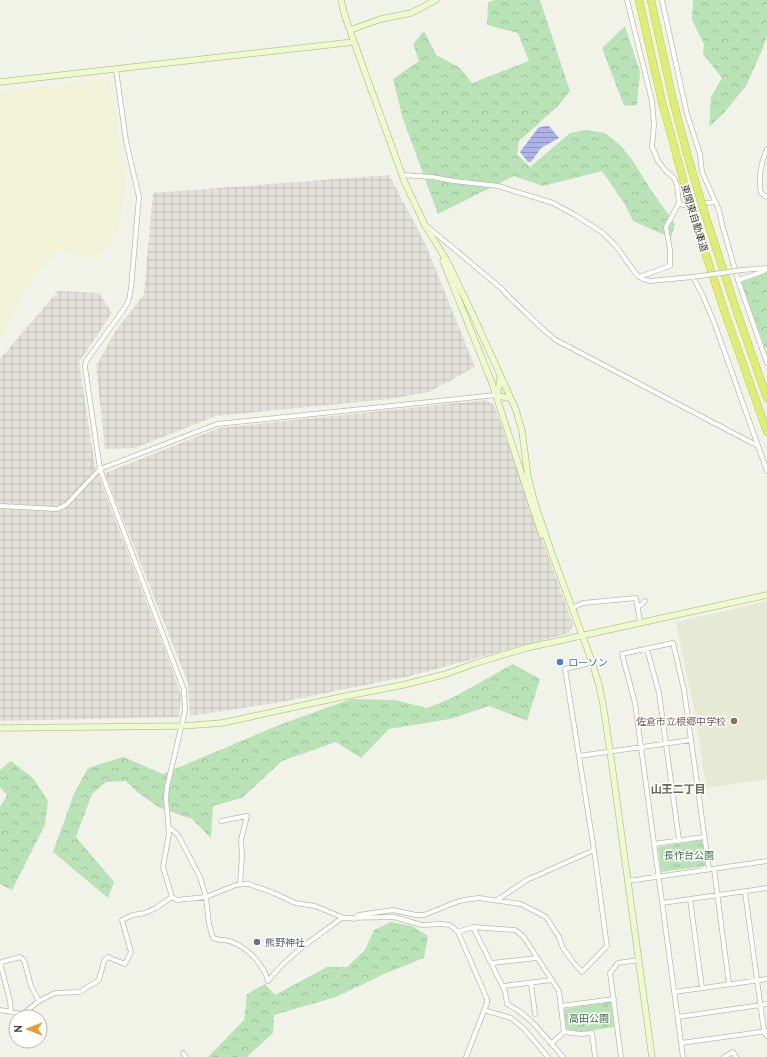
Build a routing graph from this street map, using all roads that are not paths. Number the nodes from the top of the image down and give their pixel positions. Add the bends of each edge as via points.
1 (341, 0) edge
2 (436, 0) edge
3 (627, 0) edge
4 (639, 0) edge
5 (651, 0) edge
6 (662, 0) edge
7 (350, 30) junction
8 (354, 42) junction
9 (116, 69) junction
10 (0, 82) edge
11 (767, 149) edge
12 (402, 175) junction
13 (767, 197) edge
14 (716, 202) junction
15 (679, 203) junction
16 (425, 225) junction
17 (435, 241) junction
18 (767, 269) edge
19 (639, 277) junction
20 (693, 277) junction
21 (738, 280) junction
22 (767, 363) edge
23 (500, 375) junction
24 (496, 395) junction
25 (767, 398) edge
26 (511, 399) junction
27 (767, 432) edge
28 (758, 446) junction
29 (100, 469) junction
30 (767, 471) edge
31 (0, 506) edge
32 (551, 551) junction
33 (767, 595) edge
34 (645, 601) dead end
35 (638, 606) junction
36 (572, 608) junction
37 (640, 622) junction
38 (582, 635) junction
39 (647, 649) junction
40 (587, 664) dead end
41 (182, 726) junction
42 (0, 728) edge
43 (691, 740) junction
44 (666, 744) junction
45 (641, 748) junction
46 (610, 751) junction
47 (579, 756) junction
48 (221, 822) dead end
49 (169, 826) junction
50 (704, 837) junction
51 (679, 840) junction
52 (654, 844) junction
53 (594, 850) junction
54 (767, 861) edge
55 (711, 869) junction
56 (658, 876) junction
57 (628, 880) junction
58 (240, 884) junction
59 (767, 888) edge
60 (744, 892) junction
61 (717, 895) junction
62 (172, 897) junction
63 (206, 897) junction
64 (690, 899) junction
65 (497, 900) junction
66 (662, 903) junction
67 (342, 918) junction
68 (354, 919) junction
69 (473, 927) junction
70 (458, 932) junction
71 (537, 958) junction
72 (639, 960) junction
73 (492, 963) junction
74 (767, 979) edge
75 (552, 980) junction
76 (757, 981) junction
77 (531, 983) junction
78 (729, 984) junction
79 (503, 986) junction
80 (702, 988) junction
81 (674, 992) junction
82 (614, 999) junction
83 (39, 1001) junction
84 (767, 1004) edge
85 (760, 1005) junction
86 (561, 1006) junction
87 (11, 1009) edge
88 (29, 1009) edge
89 (484, 1010) junction
90 (535, 1014) dead end
91 (678, 1016) junction
92 (765, 1031) edge
93 (564, 1032) junction
94 (767, 1036) edge
95 (681, 1043) junction
96 (551, 1044) junction
97 (466, 1057) edge
98 (548, 1057) edge
99 (563, 1057) edge
100 (595, 1057) edge
101 (621, 1057) edge
102 (652, 1057) edge
103 (683, 1057) edge
104 (724, 1057) edge
105 (736, 1057) edge

1 - 7 street
2 - 7 street via 411,13 380,19
3 - 15 street via 652,101 652,147 658,161 674,178
4 - 27 highway, 東関東自動車道, bridge via 662,102 691,209
5 - 25 highway, 東関東自動車道, bridge via 688,157
6 - 14 street via 687,114 700,154 702,172
7 - 8 street
8 - 9 street
8 - 12 street
9 - 10 street
9 - 29 street via 126,141 139,197 129,300 85,367
11 - 13 street via 762,160 759,186 761,193
12 - 16 street
12 - 19 street via 432,176 498,186 553,203 603,233
14 - 15 street via 683,205
14 - 21 street
15 - 19 street via 666,227 670,266
16 - 17 street
16 - 28 street via 502,289 544,332 556,340
17 - 23 street via 470,308
17 - 24 street
18 - 20 street, bridge
18 - 21 street
19 - 20 street via 650,281
20 - 28 street via 715,325
21 - 22 street
23 - 24 street
23 - 26 street
24 - 26 street
24 - 29 street via 217,424
24 - 32 street via 544,541
26 - 32 street via 522,431 528,477
28 - 30 street
29 - 31 street via 62,508
29 - 41 street via 182,682 186,698
32 - 36 street
33 - 37 street
34 - 35 street
35 - 36 street via 636,598 584,603
35 - 37 street
36 - 38 street
37 - 38 street
38 - 41 street via 476,662 446,674 403,686 222,723
38 - 46 street via 599,684
39 - 43 street via 673,643 684,690
39 - 44 street via 659,693
39 - 45 street via 622,654 635,703
40 - 47 street via 565,669
41 - 42 street
41 - 49 street via 167,787
43 - 44 street
43 - 50 street
44 - 45 street
44 - 51 street
45 - 46 street
45 - 52 street
46 - 47 street
46 - 57 street
47 - 53 street
48 - 58 street via 247,816 241,840
49 - 62 street via 163,867
49 - 63 street via 178,835 200,877
50 - 51 street
50 - 55 street
51 - 52 street
52 - 56 street
53 - 65 street via 527,880
53 - 65 street via 607,946 582,972 563,948 546,917 521,904
54 - 55 street
55 - 56 street
55 - 61 street
56 - 57 street
56 - 66 street
57 - 72 street
58 - 63 street
58 - 67 street via 249,884 295,903 315,906
59 - 60 street
60 - 61 street
60 - 76 street
61 - 64 street
61 - 78 street
62 - 63 street via 177,900
62 - 83 street via 156,908 122,920 131,952 125,964 108,957 104,961 99,980 80,992 55,993
63 - 67 street via 213,938 231,941 242,947 263,969 268,981 289,958
64 - 66 street
64 - 80 street
65 - 68 street via 471,898 424,915 393,910 359,915
66 - 81 street
67 - 68 street
68 - 70 street via 394,917 422,925 450,925
69 - 70 street
69 - 71 street via 515,930 523,936
69 - 73 street
70 - 89 street via 487,999
71 - 73 street
71 - 75 street
72 - 82 street via 618,963 610,973
72 - 102 street
73 - 79 street
74 - 76 street
75 - 77 street
75 - 86 street via 559,991
76 - 78 street
76 - 85 street
77 - 79 street
77 - 90 street
78 - 80 street
79 - 96 street via 507,1004 529,1019
80 - 81 street
81 - 91 street
82 - 86 street
82 - 101 street
83 - 87 street via 31,986 24,960 20,956 2,962 1,966
83 - 88 street
84 - 85 street
85 - 91 street
85 - 92 street
86 - 93 street
89 - 97 street
89 - 98 street via 511,1018
91 - 95 street
92 - 94 street
92 - 95 street
93 - 96 street
93 - 100 street via 592,1033
95 - 103 street
96 - 99 street
104 - 105 street via 733,1052

